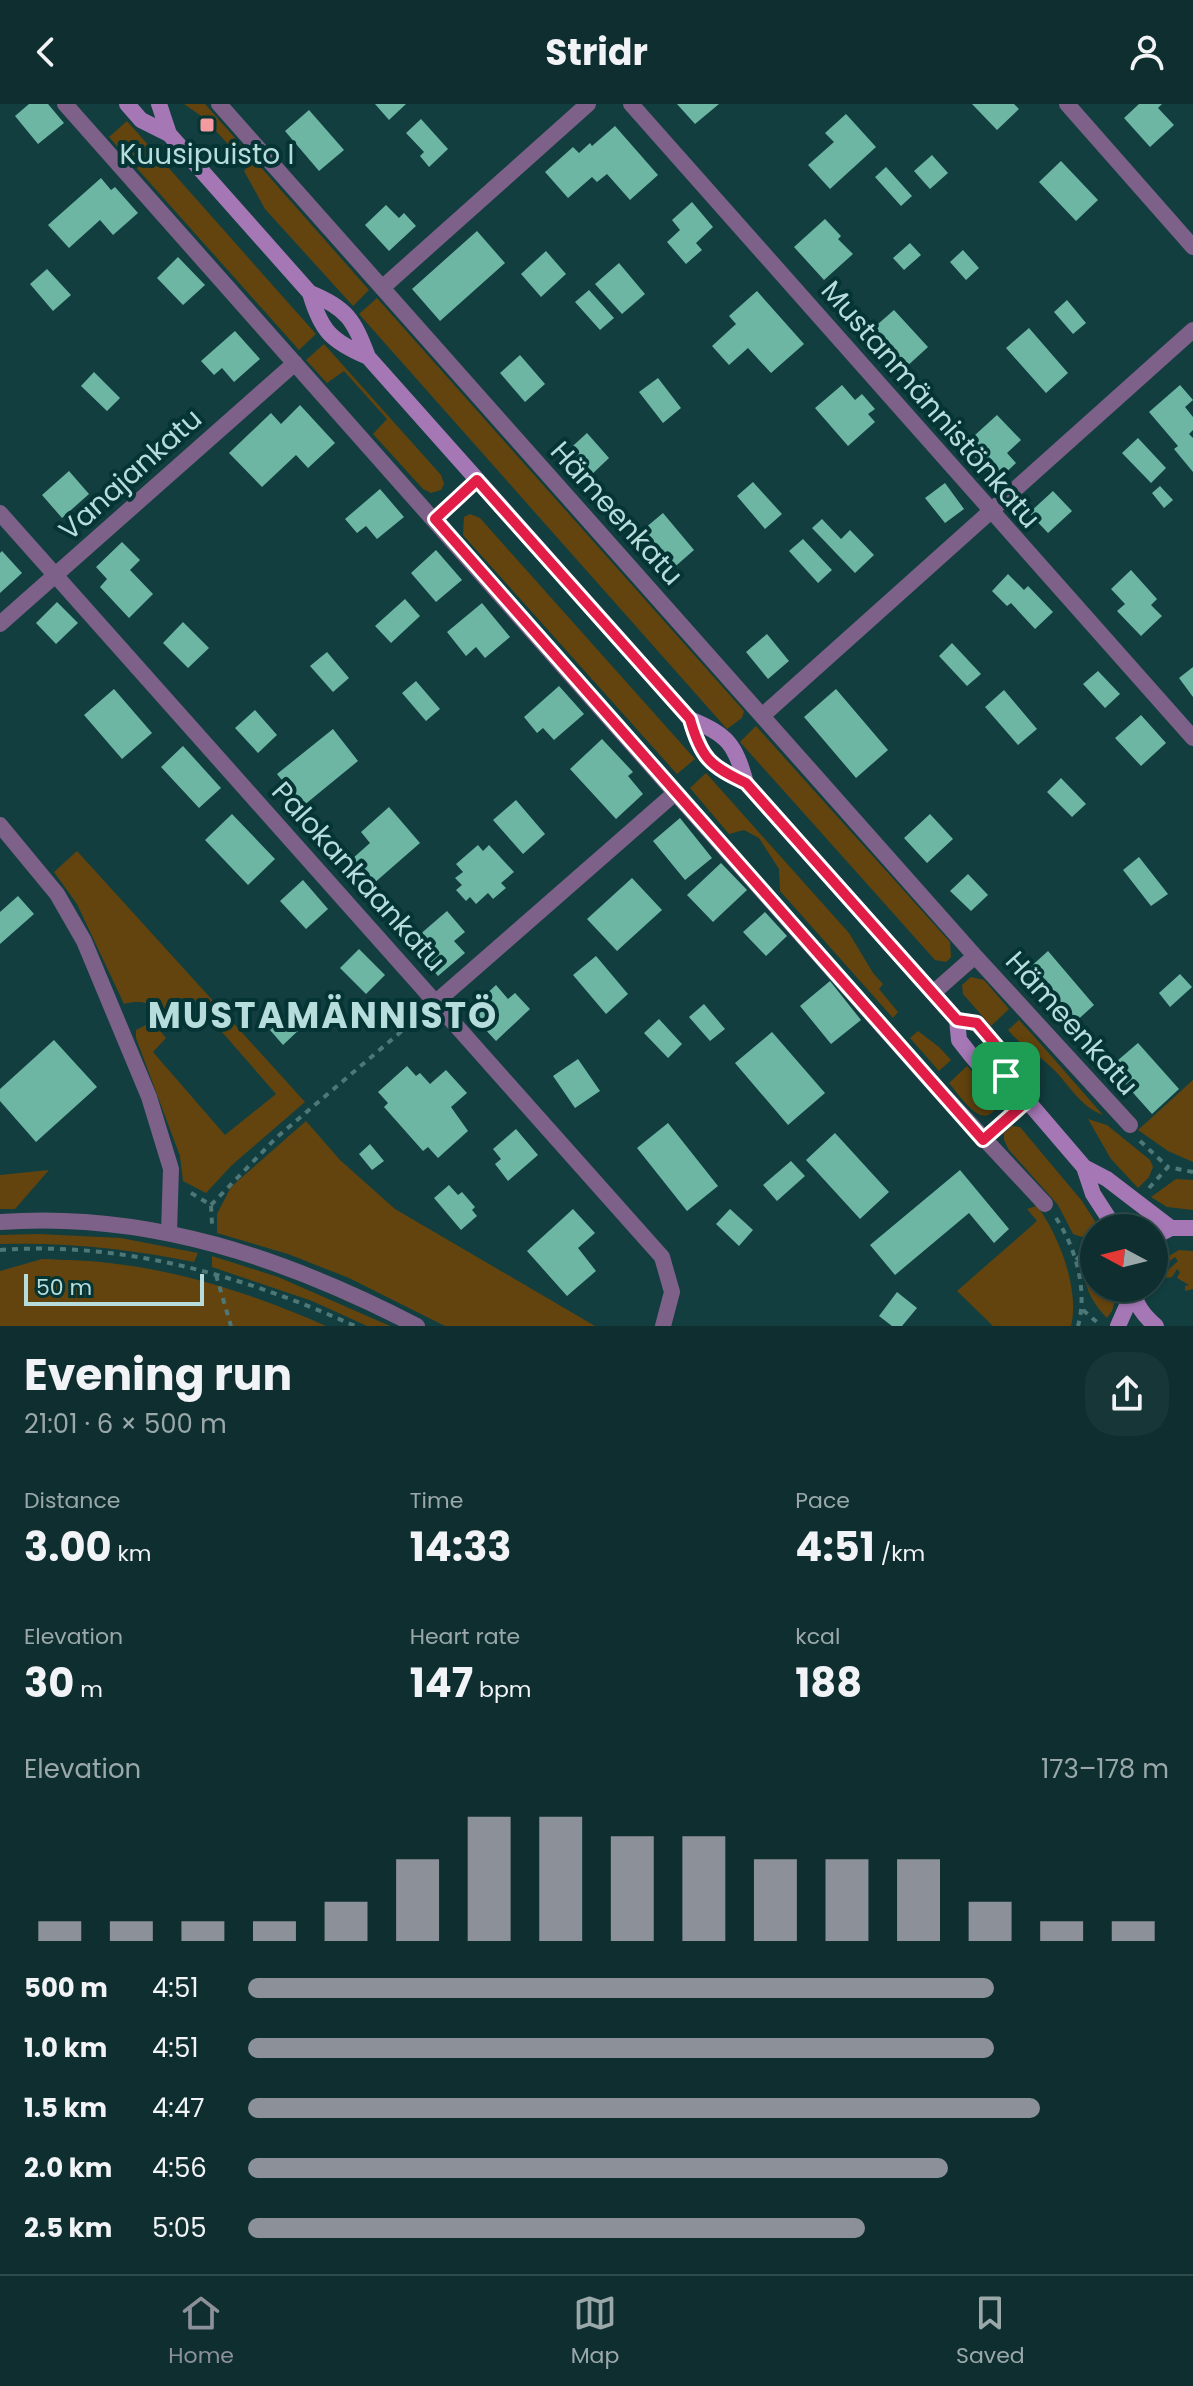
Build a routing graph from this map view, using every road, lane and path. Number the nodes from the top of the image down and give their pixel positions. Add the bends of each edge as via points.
1 (65, 104) edge
2 (127, 104) edge
3 (159, 104) edge
4 (219, 104) edge
5 (588, 104) edge
6 (631, 104) edge
7 (1067, 104) edge
8 (169, 134) junction
9 (1193, 247) edge
10 (382, 288) junction
11 (310, 293) junction
12 (1193, 330) edge
13 (368, 357) junction
14 (295, 363) junction
15 (477, 480) junction
16 (991, 512) junction
17 (0, 513) edge
18 (435, 519) junction
19 (55, 575) junction
20 (0, 624) edge
21 (762, 716) junction
22 (690, 719) junction
23 (1193, 738) edge
24 (746, 783) junction
25 (675, 793) junction
26 (0, 825) edge
27 (975, 956) junction
28 (933, 993) junction
29 (436, 1002) junction
30 (957, 1020) junction
31 (1006, 1076) junction
32 (1027, 1101) junction
33 (1130, 1125) joint
34 (983, 1140) junction
35 (1084, 1167) junction
36 (1168, 1167) dead end
37 (1045, 1204) joint
38 (211, 1205) dead end
39 (1106, 1214) edge
40 (0, 1222) edge
41 (1192, 1227) edge
42 (1171, 1228) junction
43 (1168, 1230) edge
44 (169, 1232) junction
45 (0, 1250) edge
46 (1080, 1256) edge
47 (1076, 1260) junction
48 (216, 1274) junction
49 (1128, 1302) edge
50 (1135, 1302) edge
51 (1083, 1310) junction
52 (231, 1326) edge
53 (355, 1326) edge
54 (417, 1326) edge
55 (663, 1326) edge
56 (1078, 1326) edge
57 (1101, 1326) edge
58 (1118, 1326) edge
59 (1156, 1326) edge

1 - 14 street
2 - 8 main road via 141,120
3 - 8 main road
4 - 10 street, Hämeenkatu
5 - 10 street
6 - 16 street, Mustanmännistönkatu
7 - 9 street
8 - 11 main road
10 - 21 street, Hämeenkatu
11 - 13 main road via 336,304 358,329
11 - 13 main road via 318,320 341,345
12 - 16 street
13 - 15 main road
14 - 18 street
14 - 19 street, Vanajankatu
15 - 18 street
15 - 22 main road
16 - 21 street
16 - 23 street, Mustanmännistönkatu
17 - 19 street, Palokankaankatu
18 - 25 street
19 - 20 street, Vanajankatu
19 - 29 street, Palokankaankatu
21 - 27 street, Hämeenkatu
22 - 24 main road via 697,746 719,770
22 - 24 main road via 716,730 737,753
24 - 28 main road
25 - 29 street
25 - 34 street
26 - 44 street via 57,894 84,941 143,1083 171,1169
27 - 28 street, Hämeenkatu
27 - 33 street, Hämeenkatu
28 - 30 main road
29 - 38 path via 276,1138
29 - 55 street, Palokankaankatu via 662,1257 672,1292
30 - 31 main road via 959,1040 981,1067
30 - 31 main road via 977,1023 1000,1050
31 - 32 main road
32 - 34 street
32 - 35 main road
33 - 36 path
34 - 37 street
35 - 39 main road
35 - 42 main road
37 - 47 path via 1059,1221
40 - 44 street
41 - 42 main road
42 - 43 main road
44 - 54 street via 247,1253 348,1290
45 - 48 path via 114,1253
46 - 47 path
47 - 51 path
48 - 52 path
48 - 53 path
49 - 58 main road
50 - 59 main road
51 - 56 path
51 - 57 path

